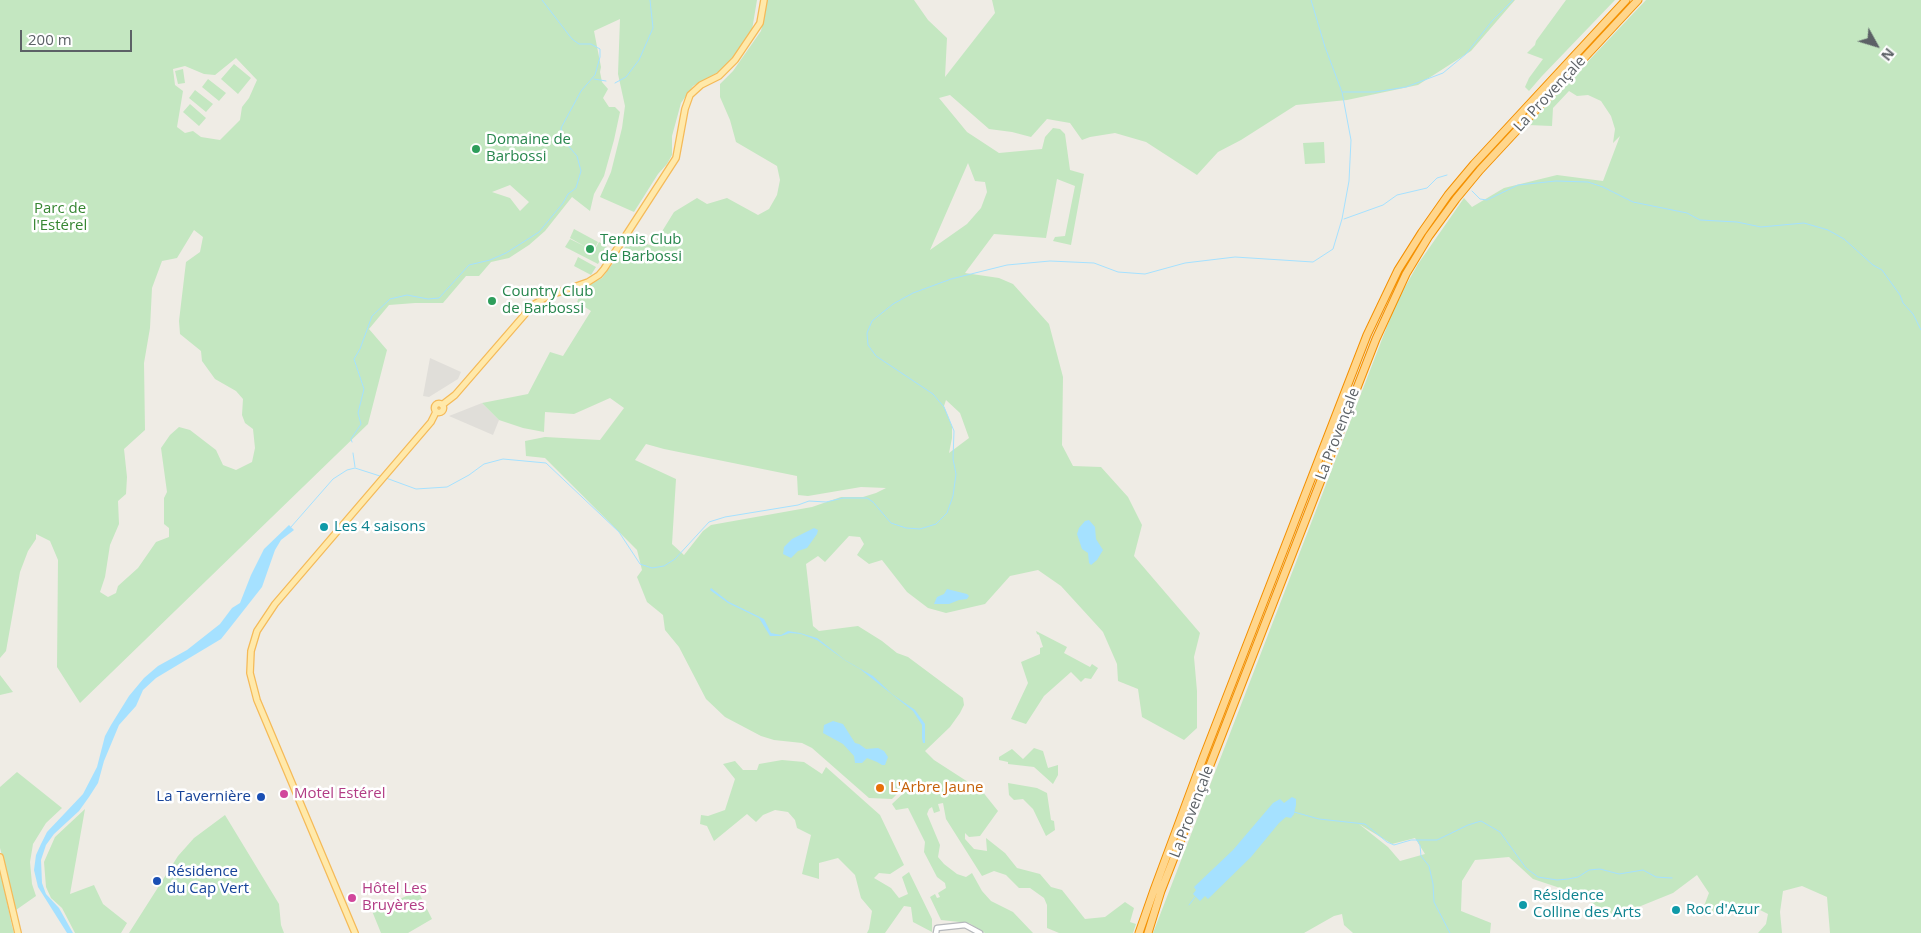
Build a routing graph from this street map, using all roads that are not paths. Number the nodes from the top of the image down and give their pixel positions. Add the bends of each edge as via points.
1 (764, 0) edge
2 (1626, 0) edge
3 (1638, 0) edge
4 (0, 857) edge
5 (936, 931) edge
6 (18, 933) edge
7 (355, 933) edge
8 (980, 933) edge
9 (1139, 933) edge
10 (1148, 933) edge

1 - 7 main road via 760,23 735,60 719,76 690,95 676,158 604,269 588,282 548,296 533,305 455,395 442,405 435,405 436,412 431,422 266,615 252,643 251,681 257,700
2 - 9 highway, La Provençale via 1448,194 1398,270 1367,335
3 - 10 highway, La Provençale via 1480,170 1429,236 1406,274 1376,339 1161,891
4 - 6 main road
5 - 8 street via 965,926

